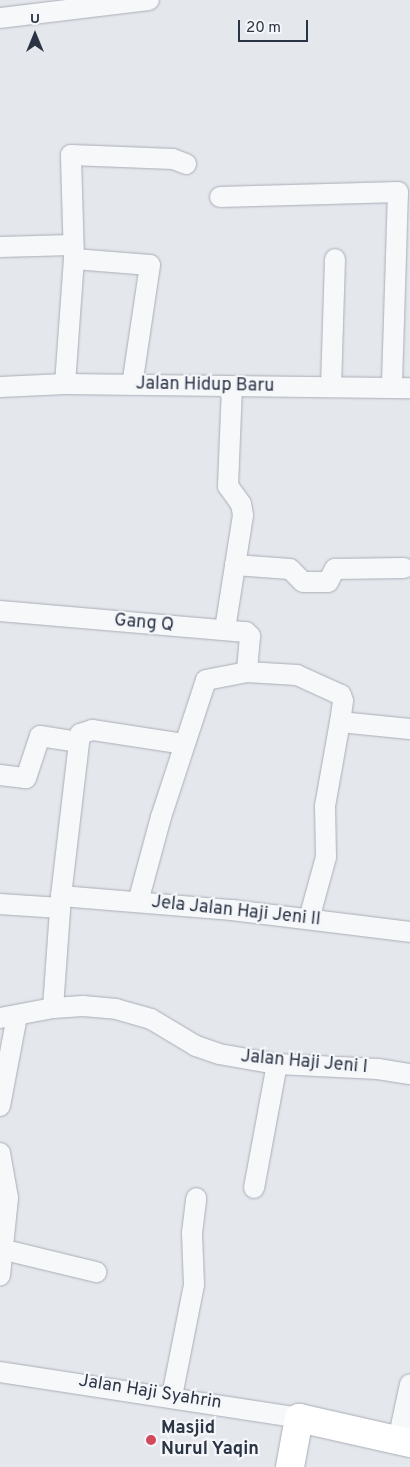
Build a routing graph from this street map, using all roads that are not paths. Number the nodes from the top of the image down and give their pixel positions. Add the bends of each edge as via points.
1 (149, 0) edge
2 (12, 12) edge
3 (186, 164) dead end
4 (220, 196) dead end
5 (0, 247) edge
6 (73, 252) junction
7 (335, 259) dead end
8 (65, 384) junction
9 (132, 385) junction
10 (0, 387) edge
11 (232, 387) junction
12 (331, 387) junction
13 (401, 388) edge
14 (235, 566) junction
15 (404, 568) dead end
16 (0, 611) edge
17 (225, 629) junction
18 (247, 672) junction
19 (340, 722) junction
20 (410, 729) edge
21 (78, 742) junction
22 (183, 744) junction
23 (0, 775) edge
24 (60, 902) junction
25 (138, 902) junction
26 (0, 904) edge
27 (309, 919) junction
28 (410, 932) edge
29 (54, 1008) junction
30 (9, 1017) edge
31 (277, 1064) junction
32 (410, 1074) edge
33 (0, 1106) edge
34 (0, 1153) edge
35 (254, 1188) dead end
36 (196, 1198) dead end
37 (5, 1250) junction
38 (96, 1272) dead end
39 (0, 1276) edge
40 (0, 1372) edge
41 (410, 1384) edge
42 (172, 1396) junction
43 (299, 1418) junction
44 (404, 1442) edge
45 (290, 1467) edge

1 - 2 street
3 - 6 street via 173,159 70,155
4 - 13 street via 398,192
5 - 6 street
6 - 8 street
6 - 9 street via 147,264 151,268
7 - 12 street
8 - 9 street, Jalan Hidup Baru
8 - 10 street, Jalan Hidup Baru
9 - 11 street, Jalan Hidup Baru
11 - 12 street, Jalan Hidup Baru
11 - 14 street via 228,486 241,504 242,515
12 - 13 street, Jalan Hidup Baru
14 - 15 street via 290,568 303,582 328,582 336,569
14 - 17 street
16 - 17 street, Gang Q via 148,626
17 - 18 street, Gang Q via 249,633
18 - 19 street via 297,675 336,690 343,701
18 - 22 street via 206,680
19 - 20 street
19 - 27 street via 325,806 326,857
21 - 22 street via 82,732 92,730
21 - 23 street via 40,736 26,778
21 - 24 street
22 - 25 street
24 - 25 street, Jela Jalan Haji Jeni II
24 - 26 street, Jela Jalan Haji Jeni II
24 - 29 street
25 - 27 street, Jela Jalan Haji Jeni II
27 - 28 street, Jela Jalan Haji Jeni II
29 - 30 street, Jalan Haji Jeni I
29 - 31 street, Jalan Haji Jeni I via 116,1009 151,1019 208,1050
30 - 33 street
31 - 32 street, Jalan Haji Jeni I via 378,1069
31 - 35 street
34 - 37 street via 8,1198
36 - 42 street via 192,1233 194,1285
37 - 38 street
37 - 39 street
40 - 42 street, Jalan Haji Syahrin
41 - 44 street
42 - 43 street, Jalan Haji Syahrin
43 - 44 street
43 - 45 street

